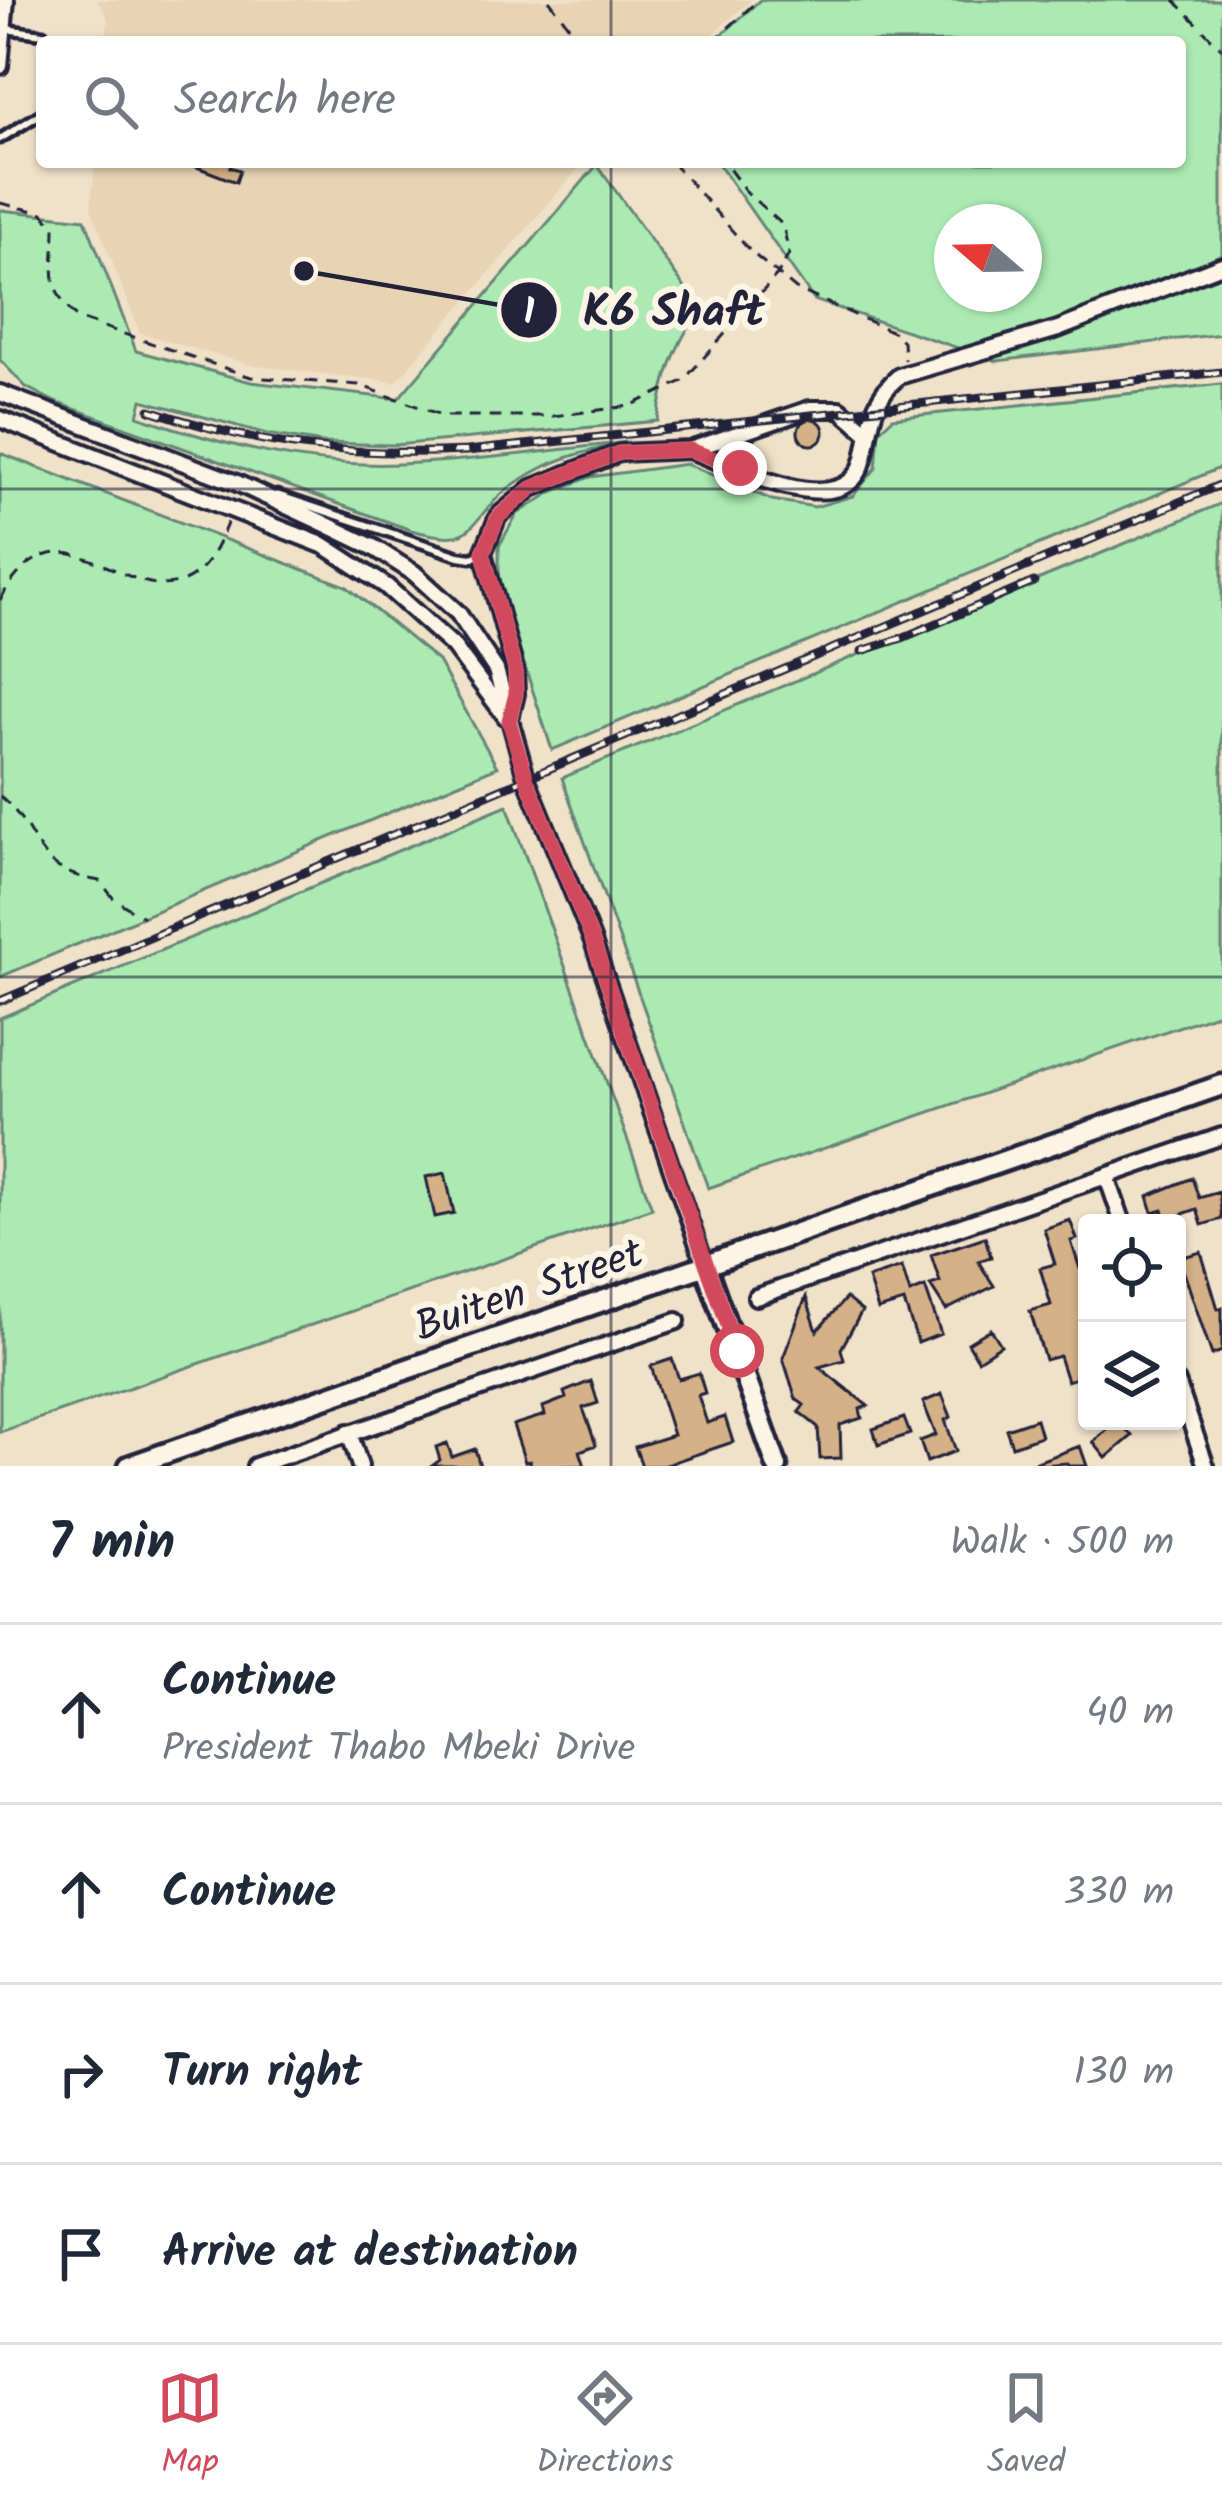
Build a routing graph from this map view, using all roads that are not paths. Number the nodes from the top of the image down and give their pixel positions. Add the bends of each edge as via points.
1 (6, 0) edge
2 (4, 29) junction
3 (45, 36) edge
4 (0, 65) edge
5 (36, 117) edge
6 (0, 140) edge
7 (1222, 265) edge
8 (0, 393) edge
9 (0, 418) edge
10 (866, 432) junction
11 (143, 450) junction
12 (690, 450) junction
13 (483, 553) junction
14 (509, 721) junction
15 (1222, 1085) edge
16 (1222, 1136) edge
17 (1107, 1177) junction
18 (1120, 1214) edge
19 (705, 1265) junction
20 (756, 1297) dead end
21 (677, 1321) dead end
22 (1186, 1408) edge
23 (349, 1432) junction
24 (129, 1466) edge
25 (255, 1466) edge
26 (360, 1466) edge
27 (777, 1466) edge
28 (1206, 1466) edge

1 - 2 street
2 - 3 lane
2 - 4 street
5 - 6 lane
7 - 10 street via 1058,329 899,376 882,390
8 - 11 street
9 - 14 street via 305,535 386,586 453,646
10 - 12 street via 844,411 810,409
10 - 12 street via 861,469 823,493
11 - 13 lane via 459,556
11 - 14 street via 281,503 414,574 481,644
12 - 13 street via 619,453 532,488 498,517
13 - 14 street via 515,669
14 - 19 street
15 - 19 street, Buiten Street
16 - 17 street
17 - 18 street
17 - 20 street
19 - 24 street, Buiten Street
19 - 27 street
21 - 23 street, Buiten Street
22 - 28 street
23 - 25 street, Buiten Street
23 - 26 street

